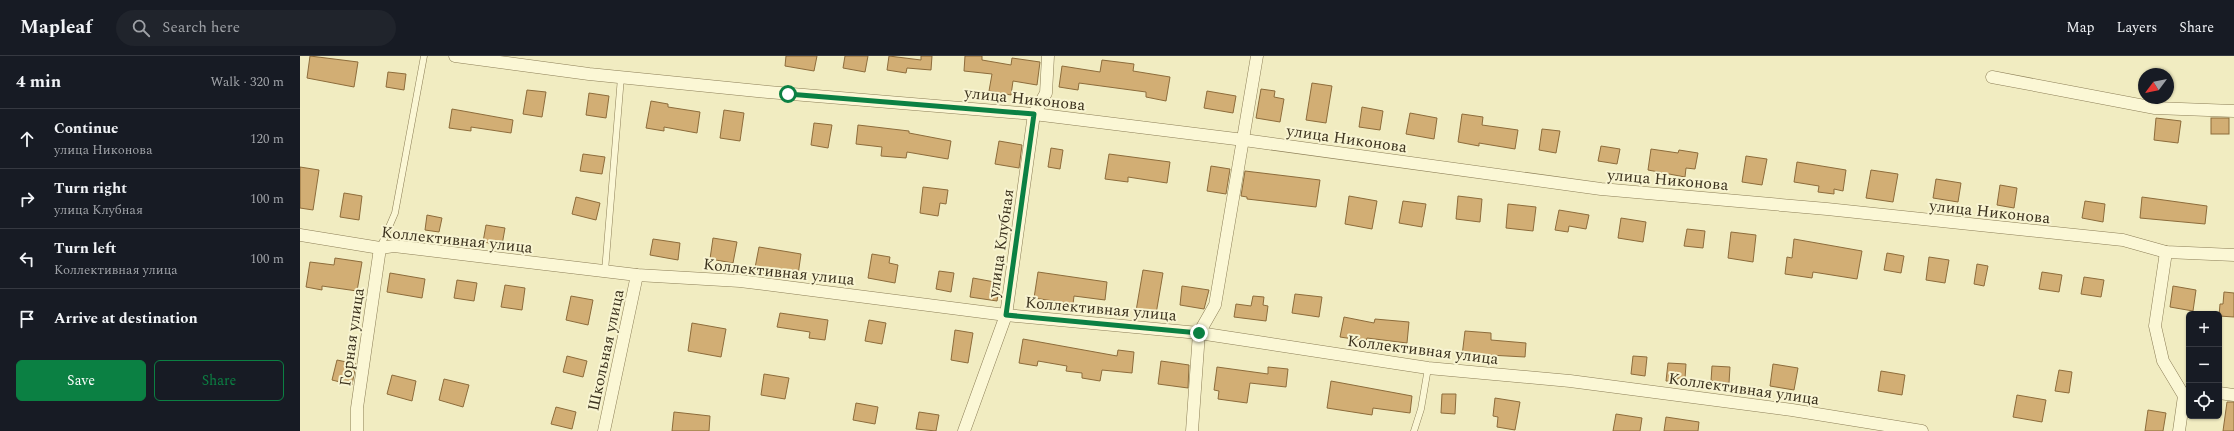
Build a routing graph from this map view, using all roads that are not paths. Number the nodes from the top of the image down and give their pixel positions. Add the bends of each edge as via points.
1 (424, 56) edge
2 (455, 56) edge
3 (1048, 56) edge
4 (1257, 56) edge
5 (620, 77) junction
6 (1992, 77) dead end
7 (2234, 111) edge
8 (1034, 114) junction
9 (1244, 140) junction
10 (300, 235) edge
11 (380, 248) junction
12 (2166, 252) junction
13 (2234, 255) edge
14 (605, 272) junction
15 (637, 275) junction
16 (1006, 315) junction
17 (1199, 333) junction
18 (1428, 368) junction
19 (2222, 393) edge
20 (2186, 395) edge
21 (2234, 395) edge
22 (2186, 400) edge
23 (357, 431) edge
24 (604, 431) edge
25 (964, 431) edge
26 (1192, 431) edge
27 (1414, 431) edge
28 (1922, 431) edge
29 (2179, 431) edge

1 - 11 lane via 395,213
2 - 5 street, улица Никонова
3 - 8 street, улица Клубная via 1046,93
4 - 9 street
5 - 8 street, улица Никонова
5 - 14 lane
6 - 7 street via 2155,108
8 - 9 street, улица Никонова
8 - 16 street, улица Клубная
9 - 12 street, улица Никонова via 1601,189 1827,209 2122,240
9 - 17 street via 1215,305
10 - 11 street, Коллективная улица
11 - 14 street, Коллективная улица via 394,246
11 - 23 street, Горная улица via 357,408
12 - 13 street, улица Никонова
12 - 20 street via 2155,326 2163,362
14 - 15 street, Коллективная улица
15 - 16 street, Коллективная улица via 740,281
15 - 24 street, Школьная улица
16 - 17 street, Коллективная улица
16 - 25 street, улица Клубная
17 - 18 street, Коллективная улица
17 - 26 street
18 - 27 lane via 1421,409
18 - 28 street, Коллективная улица via 1578,382 1792,410
19 - 21 street
22 - 29 street

